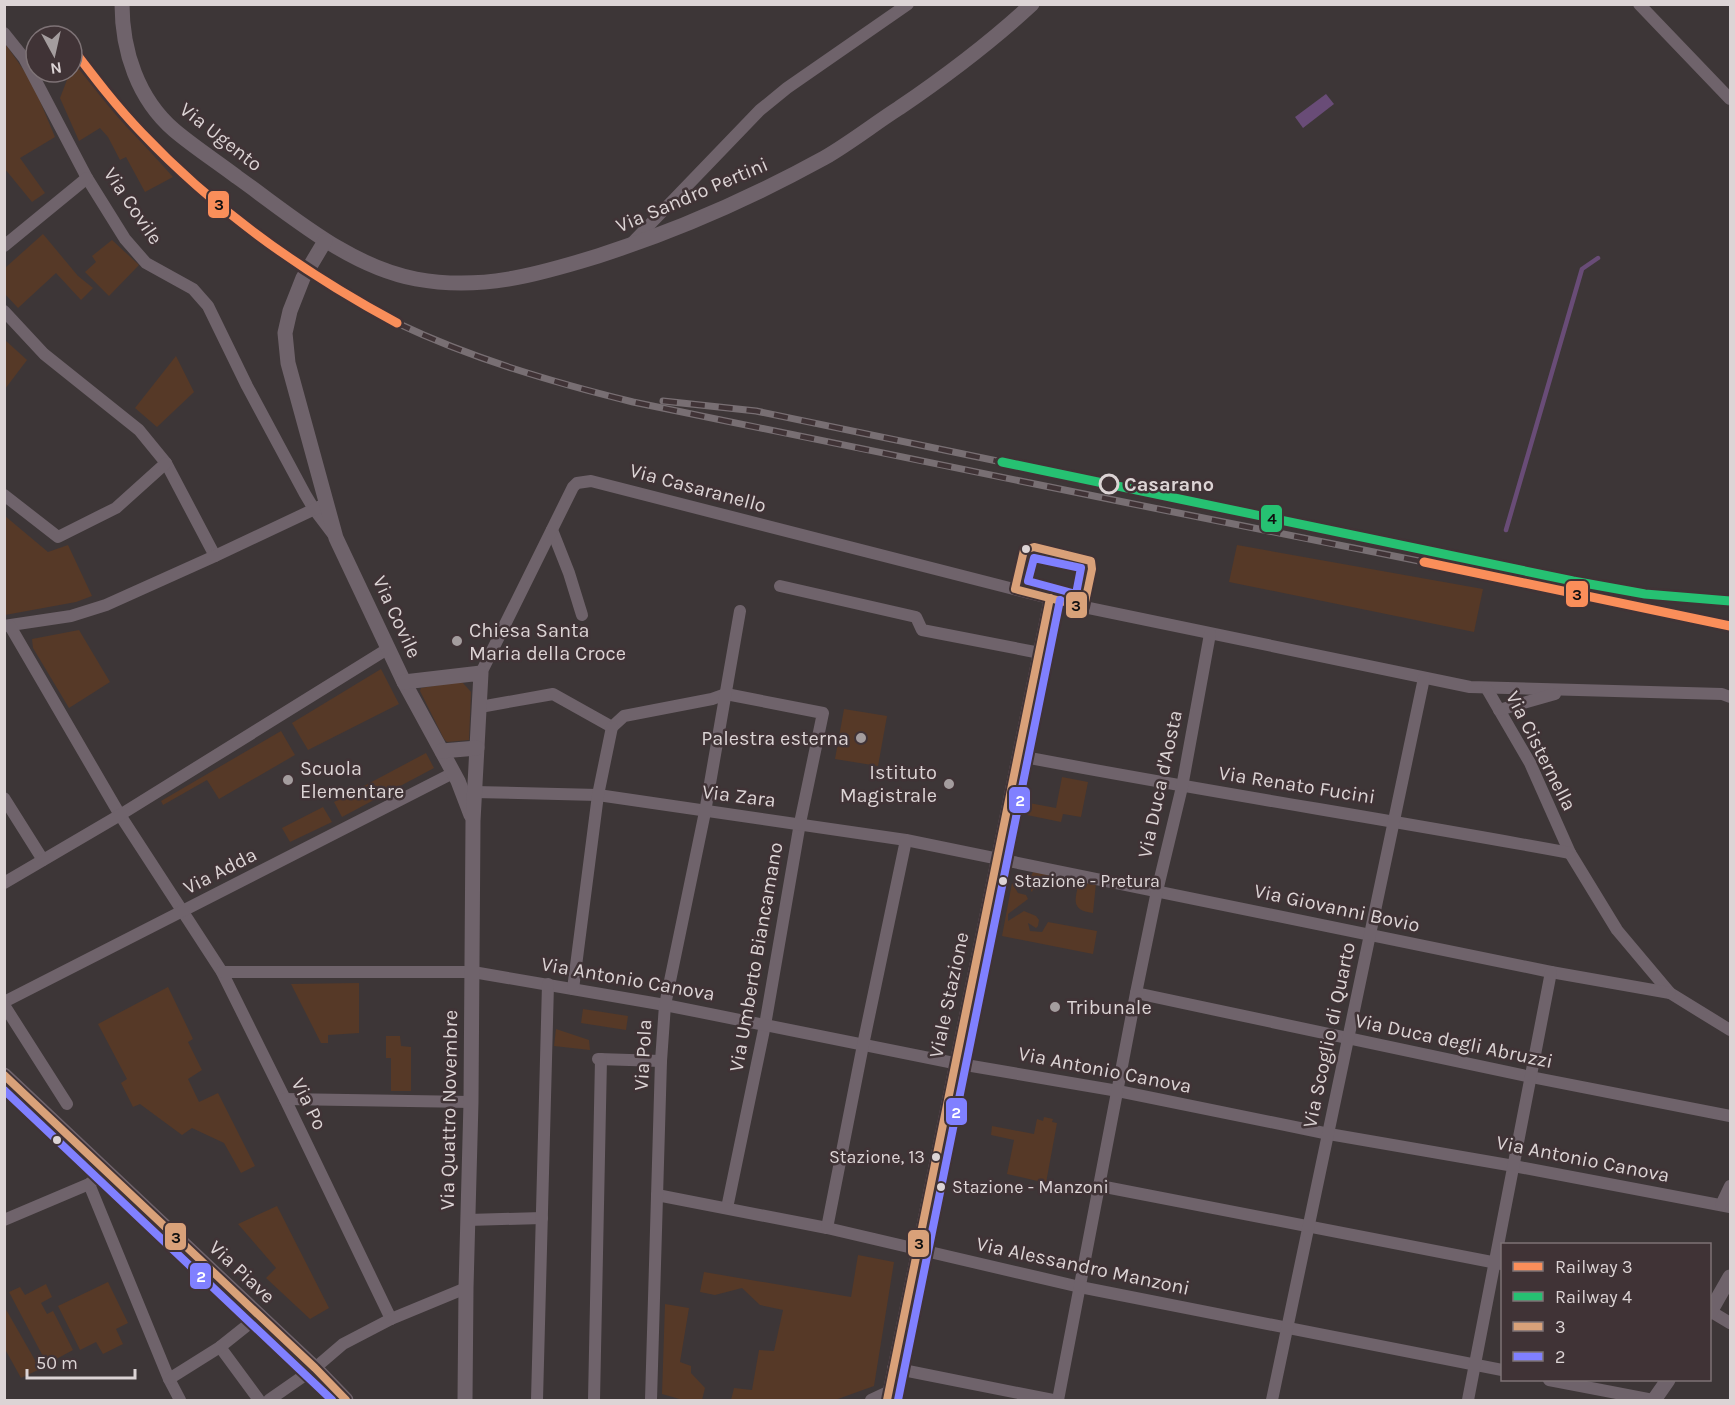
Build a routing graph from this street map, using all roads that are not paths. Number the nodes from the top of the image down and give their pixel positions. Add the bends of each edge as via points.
1 (122, 4) edge
2 (908, 4) edge
3 (1032, 4) edge
4 (1639, 4) edge
5 (4, 33) edge
6 (1731, 99) edge
7 (87, 178) junction
8 (325, 241) junction
9 (4, 246) edge
10 (629, 246) junction
11 (4, 311) edge
12 (166, 464) junction
13 (4, 495) edge
14 (320, 506) junction
15 (552, 530) junction
16 (215, 556) junction
17 (780, 586) dead end
18 (1050, 598) junction
19 (740, 611) dead end
20 (582, 615) dead end
21 (7, 626) edge
22 (1210, 634) junction
23 (389, 648) junction
24 (1040, 653) junction
25 (481, 673) junction
26 (1424, 678) junction
27 (404, 682) junction
28 (1487, 689) junction
29 (1568, 690) junction
30 (726, 694) junction
31 (1731, 697) edge
32 (480, 707) junction
33 (1499, 710) junction
34 (612, 727) junction
35 (477, 748) junction
36 (442, 752) junction
37 (1019, 756) junction
38 (453, 773) junction
39 (1182, 787) junction
40 (474, 792) junction
41 (598, 795) junction
42 (4, 798) edge
43 (705, 812) junction
44 (120, 814) junction
45 (1393, 820) junction
46 (473, 821) junction
47 (800, 823) junction
48 (906, 840) junction
49 (1570, 853) junction
50 (998, 859) junction
51 (43, 860) junction
52 (4, 883) edge
53 (1157, 891) junction
54 (183, 912) junction
55 (1370, 934) junction
56 (222, 972) junction
57 (473, 972) junction
58 (1551, 972) junction
59 (548, 984) junction
60 (573, 989) junction
61 (1136, 993) junction
62 (1670, 993) junction
63 (4, 1004) edge
64 (665, 1005) junction
65 (765, 1025) junction
66 (1731, 1030) edge
67 (1348, 1038) junction
68 (862, 1045) junction
69 (661, 1061) junction
70 (954, 1063) junction
71 (1531, 1077) junction
72 (6, 1078) edge
73 (1118, 1091) junction
74 (285, 1099) junction
75 (471, 1102) junction
76 (67, 1104) dead end
77 (1731, 1116) edge
78 (1329, 1134) junction
79 (1514, 1166) junction
80 (106, 1171) junction
81 (89, 1184) junction
82 (1100, 1186) junction
83 (1731, 1186) edge
84 (657, 1196) junction
85 (1726, 1206) edge
86 (727, 1208) junction
87 (542, 1218) junction
88 (4, 1220) edge
89 (468, 1220) junction
90 (1310, 1226) junction
91 (827, 1228) junction
92 (1502, 1243) edge
93 (916, 1250) junction
94 (1499, 1264) edge
95 (1731, 1277) edge
96 (1080, 1287) junction
97 (466, 1288) junction
98 (1711, 1309) edge
99 (1711, 1312) edge
100 (259, 1316) junction
101 (391, 1319) junction
102 (1731, 1323) edge
103 (1286, 1328) junction
104 (220, 1347) junction
105 (1475, 1365) junction
106 (315, 1368) junction
107 (893, 1368) junction
108 (1501, 1370) edge
109 (169, 1379) junction
110 (1554, 1381) edge
111 (1667, 1381) edge
112 (888, 1396) edge
113 (180, 1401) edge
114 (259, 1401) edge
115 (269, 1401) edge
116 (346, 1401) edge
117 (465, 1401) edge
118 (537, 1401) edge
119 (594, 1401) edge
120 (651, 1401) edge
121 (871, 1401) edge
122 (1053, 1401) edge
123 (1058, 1401) edge
124 (1272, 1401) edge
125 (1468, 1401) edge
126 (1654, 1401) edge

1 - 8 street, Via Ugento via 123,32 133,70 160,116 180,135
2 - 10 street via 760,110
3 - 10 street, Via Sandro Pertini via 961,65 826,157 742,199
4 - 6 street
5 - 7 street, Via Covile via 24,58
7 - 9 street
7 - 14 street, Via Covile via 125,239 146,263 193,289 208,306 247,386
8 - 10 street, Via Sandro Pertini via 392,273 457,284 521,278
8 - 14 street via 296,295 285,345
11 - 12 street via 44,354 139,430
12 - 13 street via 116,508 58,537
12 - 16 street
14 - 16 street
14 - 23 street, Via Covile
15 - 18 street, Via Casaranello via 573,487 591,481
15 - 20 street
15 - 25 street, Via Casaranello
16 - 21 street via 106,605 71,616
17 - 24 street via 916,617 922,630
18 - 22 street, Via Cisternella
18 - 24 street, Viale Stazione
19 - 30 street, Via Pola
21 - 44 street, Via Po
22 - 26 street, Via Cisternella
22 - 39 street, Via Duca d'Aosta
23 - 27 street, Via Covile
23 - 44 street
24 - 37 street, Viale Stazione
25 - 27 street
25 - 32 street, Via Quattro Novembre
26 - 28 street, Via Cisternella
26 - 45 street, Via Scoglio di Quarto
27 - 36 street, Via Covile
28 - 29 street
28 - 33 street, Via Cisternella
29 - 31 street
29 - 33 street
30 - 34 street via 624,716
30 - 43 street, Via Pola
30 - 47 street, Via Umberto Biancamano via 823,713
32 - 34 street via 554,694
32 - 35 street, Via Quattro Novembre
33 - 49 street, Via Cisternella via 1530,764
34 - 41 street
35 - 36 street
35 - 40 street, Via Quattro Novembre
36 - 38 street, Via Quattro Novembre
37 - 39 street, Via Renato Fucini
37 - 50 street, Viale Stazione
38 - 46 street, Via Quattro Novembre
38 - 54 street, Via Adda
39 - 45 street, Via Renato Fucini
39 - 53 street, Via Duca d'Aosta
40 - 41 street, Via Zara
40 - 46 street, Via Quattro Novembre
41 - 43 street, Via Zara
41 - 60 street
42 - 51 street
43 - 47 street, Via Zara
43 - 64 street, Via Pola
44 - 51 street
44 - 54 street, Via Po
45 - 49 street, Via Renato Fucini
45 - 55 street, Via Scoglio di Quarto
46 - 57 street, Via Quattro Novembre
47 - 48 street, Via Zara
47 - 65 street, Via Umberto Biancamano
48 - 50 street, Via Zara
48 - 68 street
49 - 62 street, Via Cisternella via 1617,930
50 - 53 street, Via Giovanni Bovio
50 - 70 street, Viale Stazione
51 - 52 street
53 - 55 street, Via Giovanni Bovio
53 - 61 street, Via Duca d'Aosta
54 - 56 street, Via Po
54 - 63 street, Via Adda
55 - 58 street, Via Giovanni Bovio
55 - 67 street, Via Scoglio di Quarto
56 - 57 street, Via Antonio Canova
56 - 74 street, Via Po
57 - 59 street, Via Antonio Canova
57 - 75 street, Via Quattro Novembre
58 - 62 street, Via Giovanni Bovio
58 - 71 street
59 - 60 street, Via Antonio Canova
59 - 87 street
60 - 64 street, Via Antonio Canova
61 - 67 street, Via Duca degli Abruzzi
61 - 73 street, Via Duca d'Aosta
62 - 66 street, Via Cisternella
63 - 76 street
64 - 65 street, Via Antonio Canova
64 - 69 street, Via Pola
65 - 68 street, Via Antonio Canova
65 - 86 street, Via Umberto Biancamano
67 - 71 street, Via Duca degli Abruzzi
67 - 78 street, Via Scoglio di Quarto
68 - 70 street, Via Antonio Canova
68 - 91 street
69 - 84 street, Via Pola
69 - 119 street via 600,1059
70 - 73 street, Via Antonio Canova
70 - 93 street, Viale Stazione
71 - 77 street, Via Duca degli Abruzzi
71 - 79 street
72 - 80 street, Via Piave
73 - 78 street, Via Antonio Canova
73 - 82 street, Via Duca d'Aosta
74 - 75 street
74 - 101 street, Via Po
75 - 89 street, Via Quattro Novembre
78 - 79 street, Via Antonio Canova
78 - 90 street, Via Scoglio di Quarto
79 - 85 street, Via Antonio Canova
79 - 92 street
80 - 81 street
80 - 100 street, Via Piave
81 - 88 street
81 - 109 street
82 - 90 street
82 - 96 street, Via Duca d'Aosta
83 - 85 street
84 - 86 street, Via Alessandro Manzoni
84 - 120 street, Via Pola
86 - 91 street, Via Alessandro Manzoni
87 - 89 street
87 - 118 street
89 - 97 street, Via Quattro Novembre
90 - 94 street
90 - 103 street, Via Scoglio di Quarto
91 - 93 street, Via Alessandro Manzoni
93 - 96 street, Via Alessandro Manzoni
93 - 107 street, Viale Stazione
94 - 105 street
95 - 98 street
96 - 103 street, Via Alessandro Manzoni
96 - 123 street, Via Duca d'Aosta
97 - 101 street
97 - 117 street, Via Quattro Novembre
99 - 102 street
100 - 104 street
100 - 106 street, Via Piave
101 - 106 street via 343,1344
103 - 105 street, Via Alessandro Manzoni
103 - 124 street, Via Scoglio di Quarto
104 - 109 street
104 - 114 street
105 - 108 street, Via Alessandro Manzoni
105 - 125 street
106 - 115 street
106 - 116 street, Via Piave
107 - 112 street, Viale Stazione
107 - 122 street
109 - 113 street
110 - 126 street
111 - 126 street
112 - 121 street

